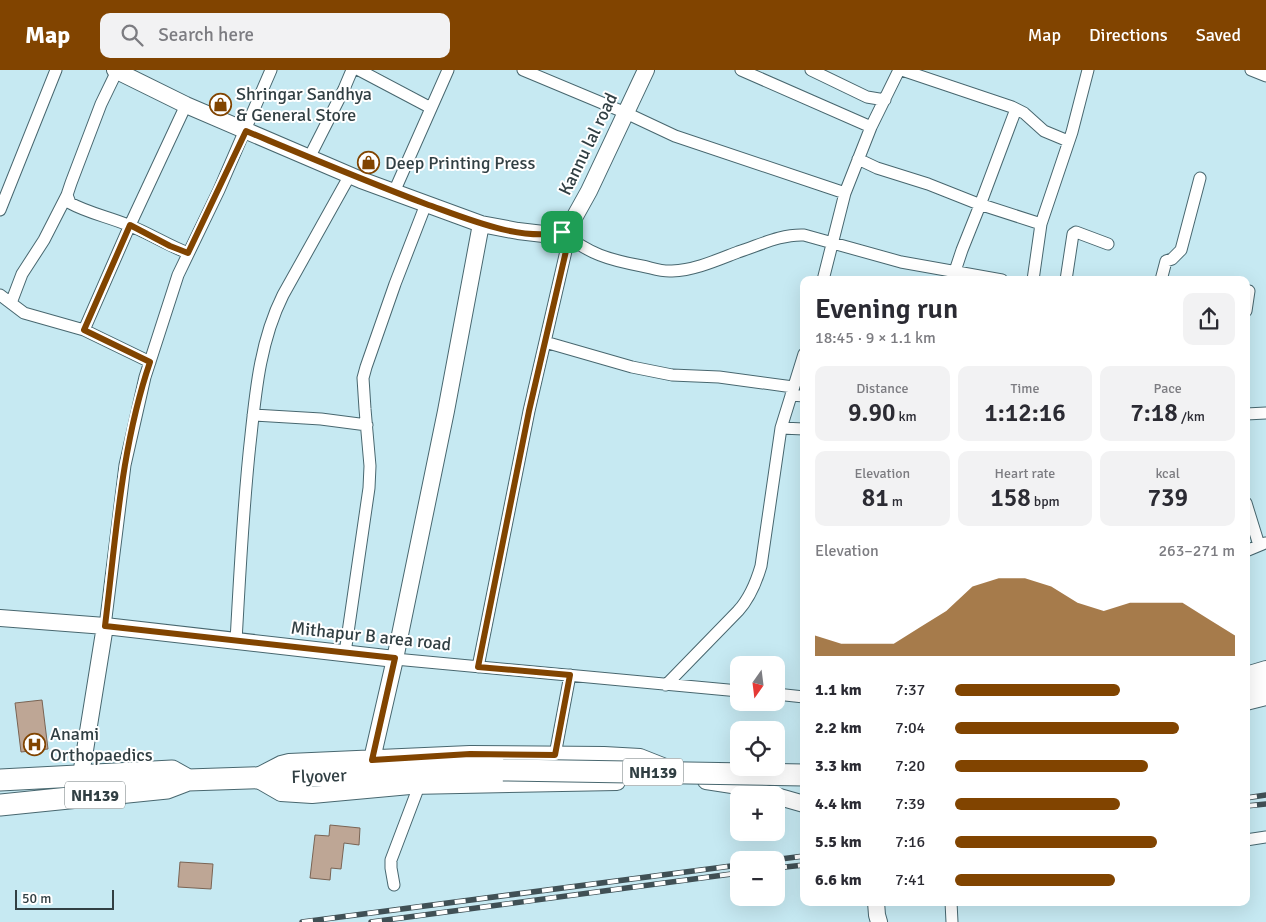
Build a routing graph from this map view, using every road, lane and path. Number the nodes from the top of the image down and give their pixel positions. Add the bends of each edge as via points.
1 (56, 70) edge
2 (116, 70) edge
3 (271, 70) edge
4 (352, 70) edge
5 (359, 70) edge
6 (448, 70) edge
7 (523, 70) edge
8 (646, 70) edge
9 (741, 70) edge
10 (811, 70) edge
11 (900, 70) edge
12 (1088, 70) edge
13 (1251, 70) edge
14 (1266, 76) edge
15 (885, 100) junction
16 (186, 105) junction
17 (431, 108) junction
18 (1016, 110) junction
19 (626, 113) junction
20 (871, 127) junction
21 (246, 131) junction
22 (1068, 141) junction
23 (309, 158) junction
24 (858, 159) junction
25 (350, 175) junction
26 (1200, 178) dead end
27 (394, 192) junction
28 (845, 192) junction
29 (67, 195) junction
30 (426, 204) junction
31 (980, 205) junction
32 (0, 210) edge
33 (481, 224) junction
34 (1042, 224) junction
35 (130, 225) junction
36 (566, 235) junction
37 (832, 244) junction
38 (1108, 244) dead end
39 (188, 253) junction
40 (824, 276) edge
41 (953, 276) edge
42 (1034, 276) edge
43 (1067, 276) edge
44 (1161, 276) edge
45 (0, 295) edge
46 (11, 303) junction
47 (84, 330) junction
48 (545, 342) junction
49 (150, 362) junction
50 (800, 366) edge
51 (792, 391) junction
52 (800, 394) edge
53 (1266, 413) edge
54 (1250, 414) edge
55 (253, 415) junction
56 (367, 425) junction
57 (781, 428) junction
58 (800, 429) edge
59 (1250, 513) edge
60 (1262, 544) edge
61 (1250, 548) edge
62 (0, 618) edge
63 (105, 626) junction
64 (236, 641) junction
65 (345, 653) junction
66 (395, 658) junction
67 (478, 667) junction
68 (1266, 669) edge
69 (1250, 674) edge
70 (570, 675) junction
71 (1266, 683) edge
72 (666, 684) junction
73 (1250, 688) edge
74 (730, 690) edge
75 (785, 695) edge
76 (800, 696) edge
77 (1266, 697) edge
78 (1250, 701) edge
79 (555, 755) junction
80 (372, 760) junction
81 (81, 775) junction
82 (800, 775) edge
83 (255, 778) junction
84 (0, 780) edge
85 (188, 780) junction
86 (701, 780) junction
87 (419, 786) junction
88 (739, 786) edge
89 (78, 797) junction
90 (785, 799) edge
91 (800, 803) edge
92 (0, 805) edge
93 (1266, 837) edge
94 (1250, 839) edge
95 (394, 885) dead end
96 (951, 906) edge
97 (952, 922) edge

1 - 32 street
2 - 16 street
2 - 29 street
3 - 21 street
4 - 23 street
5 - 17 street
6 - 17 street
7 - 19 street
8 - 19 street, Kannu lal road
9 - 20 street
10 - 15 street via 867,97
11 - 15 street
11 - 18 street
12 - 22 street
13 - 14 street
15 - 20 street
16 - 21 street
16 - 35 street
17 - 27 street
18 - 22 street via 1044,131
18 - 31 street
19 - 28 street via 675,136
19 - 36 street, Kannu lal road via 603,166
20 - 24 street
21 - 23 street
21 - 39 street
22 - 34 street
23 - 25 street
24 - 28 street
24 - 31 street
25 - 27 street
25 - 55 street via 276,309 256,382
26 - 44 street via 1182,250 1166,261
27 - 30 street
28 - 37 street
29 - 35 street via 70,203 79,208
29 - 46 street via 27,265
30 - 33 street
30 - 56 street via 366,367 364,410
31 - 34 street
31 - 41 street
33 - 36 street via 538,234
33 - 66 street
34 - 42 street
35 - 39 street
35 - 47 street
36 - 37 street via 600,256 671,271 794,234
36 - 48 street
37 - 40 street
37 - 41 street
38 - 43 street via 1076,232 1073,234
39 - 49 street
45 - 46 street
46 - 47 street via 34,316
47 - 49 street
48 - 51 street via 632,367 719,377
48 - 67 street
49 - 63 street via 128,447
50 - 51 street
51 - 52 street
51 - 57 street
53 - 54 street
55 - 56 street via 321,418
55 - 64 street via 246,474
56 - 65 street via 369,488
57 - 58 street
57 - 72 street via 761,566 751,594
59 - 60 street
60 - 61 street
62 - 63 street, Mithapur B area road
63 - 64 street, Mithapur B area road
63 - 81 street
64 - 65 street, Mithapur B area road
65 - 66 street, Mithapur B area road
66 - 67 street, Mithapur B area road
66 - 80 street
67 - 70 street, Mithapur B area road
68 - 69 street
70 - 72 street, Mithapur B area road
70 - 79 street
71 - 73 highway
72 - 74 street, Mithapur B area road
75 - 76 street
77 - 78 street
79 - 80 street via 470,754
79 - 86 street via 640,757
80 - 83 street via 289,762
81 - 84 highway, NH139
81 - 85 highway, NH139 via 172,771
81 - 89 highway
82 - 83 highway, Flyover / NH139, bridge via 503,770
83 - 85 highway, NH139
83 - 87 street via 282,793 312,795
85 - 89 highway, NH139 via 167,788
86 - 87 street
86 - 88 street
87 - 95 street via 391,860
89 - 92 highway, NH139
90 - 91 street
93 - 94 street
96 - 97 street

